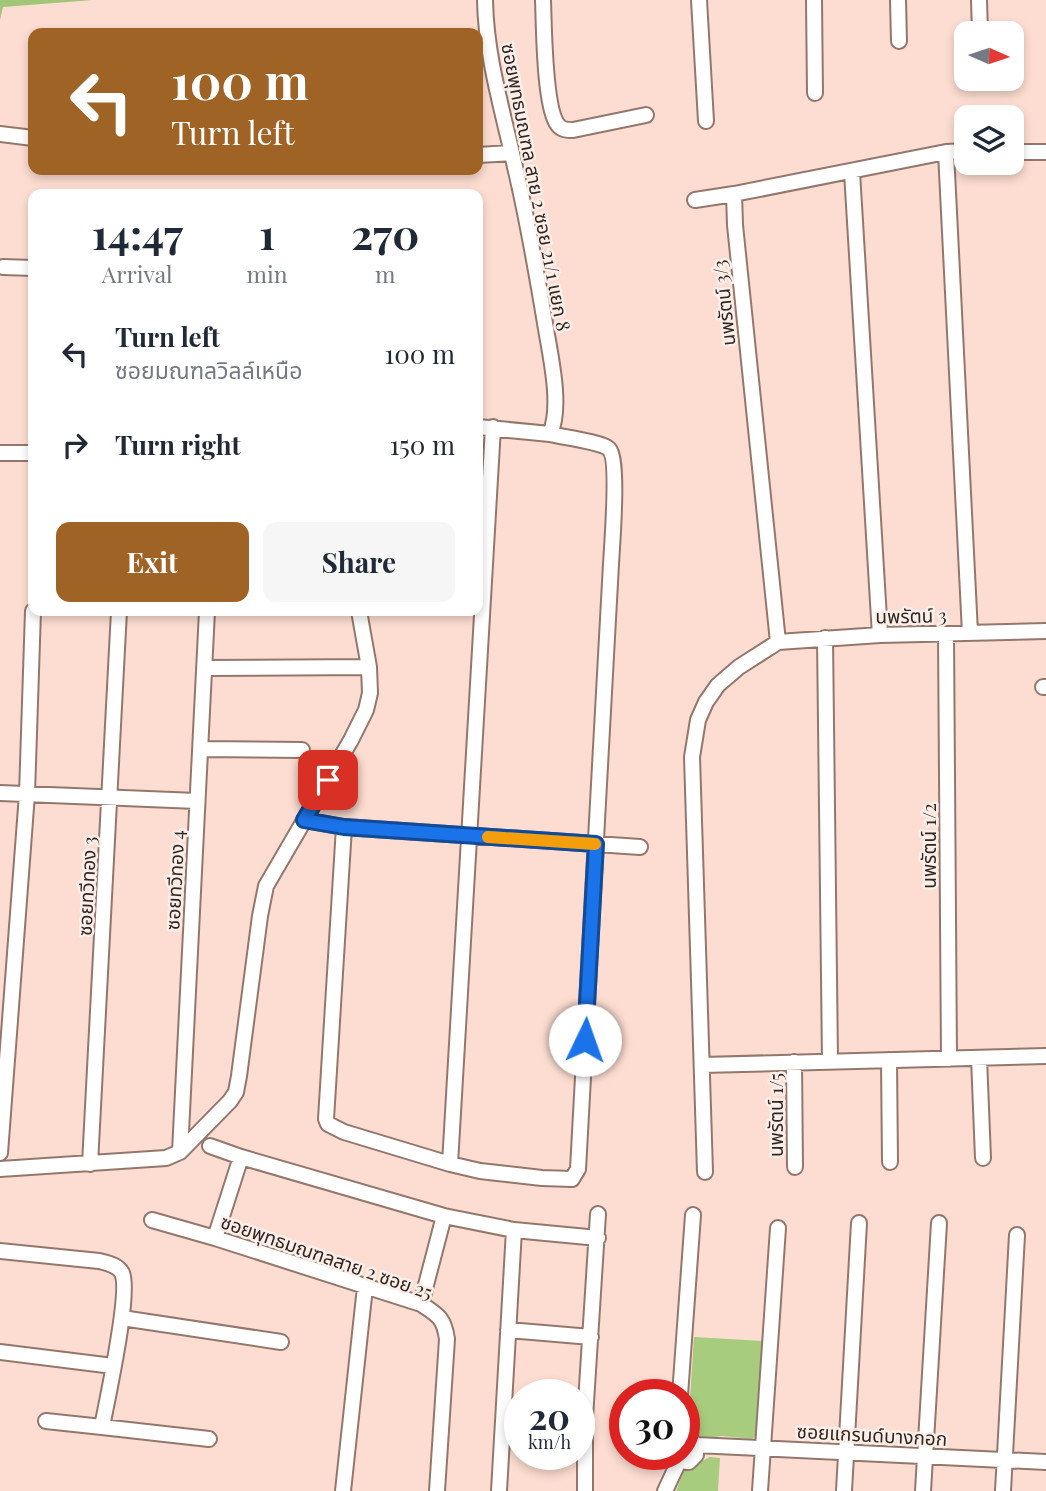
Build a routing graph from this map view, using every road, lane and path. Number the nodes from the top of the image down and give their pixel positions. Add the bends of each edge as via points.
1 (485, 0) edge
2 (543, 0) edge
3 (699, 0) edge
4 (814, 0) edge
5 (898, 0) edge
6 (979, 0) edge
7 (980, 21) edge
8 (899, 41) dead end
9 (815, 93) dead end
10 (646, 114) dead end
11 (706, 121) dead end
12 (0, 134) edge
13 (28, 137) edge
14 (946, 152) junction
15 (954, 152) edge
16 (1024, 152) edge
17 (1046, 152) edge
18 (512, 153) junction
19 (483, 155) edge
20 (852, 172) junction
21 (734, 194) junction
22 (695, 200) dead end
23 (2, 267) dead end
24 (28, 268) edge
25 (483, 427) edge
26 (493, 428) junction
27 (550, 434) junction
28 (0, 453) edge
29 (28, 453) edge
30 (483, 591) edge
31 (33, 616) edge
32 (120, 616) edge
33 (207, 616) edge
34 (360, 616) edge
35 (481, 616) edge
36 (1046, 631) edge
37 (970, 633) junction
38 (946, 634) junction
39 (880, 635) junction
40 (825, 638) junction
41 (778, 642) junction
42 (369, 667) junction
43 (204, 668) junction
44 (200, 749) junction
45 (302, 750) dead end
46 (0, 793) edge
47 (27, 794) junction
48 (110, 797) junction
49 (197, 801) junction
50 (304, 820) junction
51 (344, 827) junction
52 (468, 835) junction
53 (596, 844) junction
54 (640, 847) dead end
55 (1046, 1056) edge
56 (979, 1058) junction
57 (949, 1059) junction
58 (889, 1060) junction
59 (830, 1061) junction
60 (794, 1062) junction
61 (702, 1065) junction
62 (210, 1146) dead end
63 (180, 1152) junction
64 (0, 1153) edge
65 (241, 1157) junction
66 (983, 1158) dead end
67 (890, 1161) dead end
68 (90, 1164) junction
69 (450, 1164) junction
70 (795, 1167) dead end
71 (0, 1169) edge
72 (705, 1172) dead end
73 (597, 1214) dead end
74 (693, 1215) dead end
75 (444, 1216) junction
76 (152, 1220) dead end
77 (859, 1223) dead end
78 (939, 1223) dead end
79 (778, 1228) dead end
80 (514, 1230) junction
81 (1017, 1236) dead end
82 (215, 1238) junction
83 (598, 1238) junction
84 (0, 1251) edge
85 (365, 1287) junction
86 (421, 1304) junction
87 (122, 1318) junction
88 (509, 1330) junction
89 (591, 1337) junction
90 (281, 1342) dead end
91 (0, 1352) edge
92 (113, 1366) junction
93 (681, 1379) edge
94 (46, 1421) dead end
95 (102, 1427) junction
96 (209, 1439) dead end
97 (700, 1442) edge
98 (763, 1448) junction
99 (846, 1452) junction
100 (925, 1456) junction
101 (1004, 1460) junction
102 (1046, 1462) edge
103 (672, 1470) edge
104 (343, 1491) edge
105 (436, 1491) edge
106 (499, 1491) edge
107 (585, 1491) edge
108 (665, 1491) edge
109 (760, 1491) edge
110 (844, 1491) edge
111 (923, 1491) edge
112 (1003, 1491) edge

1 - 18 street, ซอยพุทธมณฑล สาย 2 ซอย 21/1 แยก 8 via 495,86
2 - 10 street via 548,92 556,123 573,130
3 - 11 street
4 - 9 street
5 - 8 street
6 - 7 street
12 - 13 street
14 - 15 street
14 - 20 street
14 - 37 street
16 - 17 street
18 - 19 street
18 - 27 street, ซอยพุทธมณฑล สาย 2 ซอย 21/1 แยก 8 via 528,221 553,379 555,422
20 - 21 street
20 - 39 street
21 - 22 street
21 - 41 street, นพรัตน์ 3/3
23 - 24 street
25 - 26 street
26 - 27 street
26 - 30 street
27 - 53 street via 605,446 613,462
28 - 29 street
31 - 47 street
32 - 48 street, ซอยทวีทอง 3
33 - 43 street, ซอยทวีทอง 4
34 - 42 street
35 - 52 street
36 - 37 street, นพรัตน์ 3
37 - 38 street, นพรัตน์ 3
38 - 39 street, นพรัตน์ 3
38 - 57 street, นพรัตน์ 1/2
39 - 40 street, นพรัตน์ 3
40 - 41 street, นพรัตน์ 3
40 - 59 street
41 - 61 street via 719,685 698,720 692,757
42 - 43 street
42 - 50 street via 366,710
43 - 44 street, ซอยทวีทอง 4
44 - 45 street
44 - 49 street, ซอยทวีทอง 4
46 - 47 street
47 - 48 street
47 - 64 street
48 - 49 street
48 - 68 street, ซอยทวีทอง 3
49 - 63 street, ซอยทวีทอง 4
50 - 51 street
50 - 63 street via 262,900 236,1092
51 - 52 street
51 - 69 street via 326,1119 344,1132
52 - 53 street
52 - 69 street
53 - 54 street
53 - 69 street via 576,1175 565,1180
55 - 56 street
56 - 57 street
56 - 66 street
57 - 58 street
58 - 59 street
58 - 67 street
59 - 60 street
60 - 61 street
60 - 70 street, นพรัตน์ 1/5
61 - 72 street
62 - 65 street
63 - 68 street via 159,1160
65 - 75 street
65 - 82 street
68 - 71 street
73 - 83 street
74 - 93 street
75 - 80 street
75 - 86 street
76 - 82 street, ซอยพุทธมณฑลสาย 2 ซอย 25
77 - 99 street
78 - 100 street
79 - 98 street
80 - 83 street
80 - 88 street
81 - 101 street
82 - 85 street, ซอยพุทธมณฑลสาย 2 ซอย 25
83 - 89 street
84 - 87 street via 113,1264 124,1281
85 - 86 street, ซอยพุทธมณฑลสาย 2 ซอย 25
85 - 104 street
86 - 105 street, ซอยพุทธมณฑลสาย 2 ซอย 25 via 439,1315 447,1339
87 - 90 street
87 - 92 street
88 - 89 street
88 - 106 street
89 - 107 street
91 - 92 street
92 - 95 street
94 - 95 street
95 - 96 street
97 - 98 street, ซอยแกรนด์บางกอก
98 - 99 street, ซอยแกรนด์บางกอก
98 - 109 street
99 - 100 street, ซอยแกรนด์บางกอก
99 - 110 street
100 - 101 street, ซอยแกรนด์บางกอก
100 - 111 street
101 - 102 street, ซอยแกรนด์บางกอก
101 - 112 street
103 - 108 street, ซอยแกรนด์บางกอก

